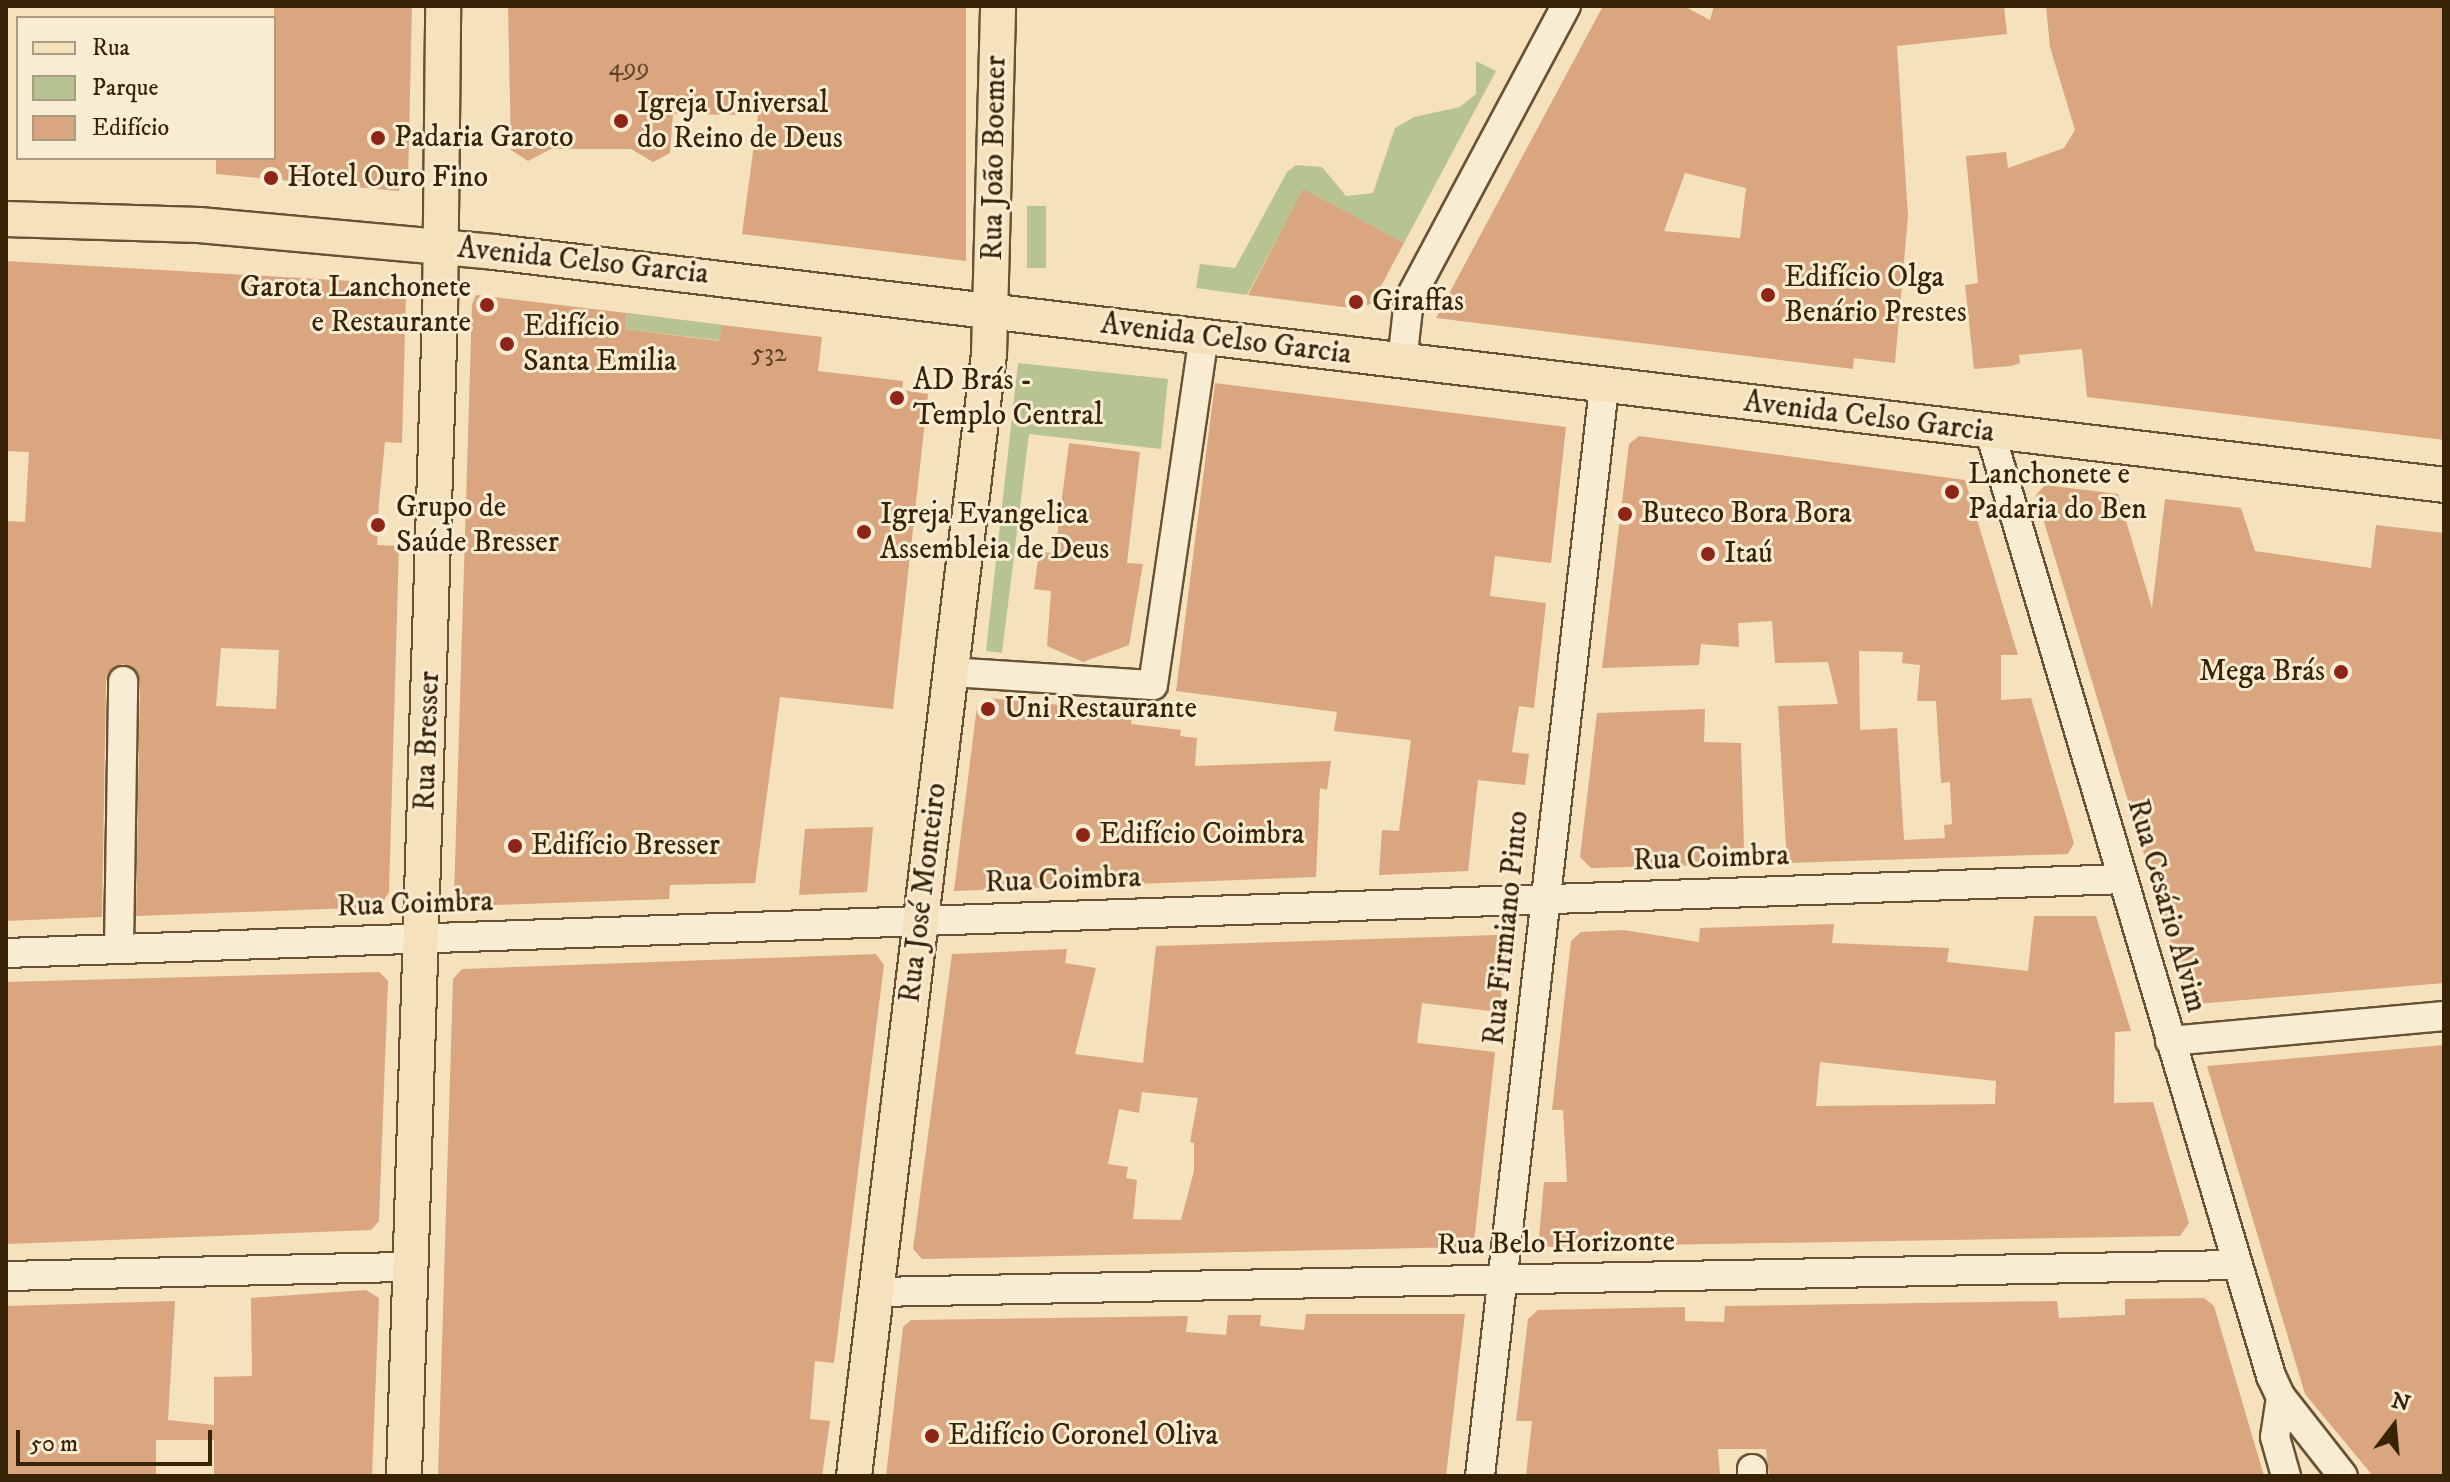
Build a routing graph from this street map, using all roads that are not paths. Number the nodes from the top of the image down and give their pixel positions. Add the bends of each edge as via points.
1 (443, 6) edge
2 (998, 6) edge
3 (1560, 17) edge
4 (6, 219) edge
5 (440, 246) junction
6 (992, 311) junction
7 (1204, 337) junction
8 (1402, 362) junction
9 (1604, 387) junction
10 (1990, 432) junction
11 (2444, 485) edge
12 (951, 672) junction
13 (123, 681) dead end
14 (2122, 879) junction
15 (1544, 899) junction
16 (921, 920) junction
17 (422, 939) junction
18 (119, 948) junction
19 (6, 953) edge
20 (2444, 1016) edge
21 (2170, 1041) junction
22 (2237, 1265) junction
23 (411, 1267) junction
24 (6, 1276) edge
25 (1502, 1279) junction
26 (876, 1292) junction
27 (2281, 1397) junction
28 (404, 1476) edge
29 (854, 1476) edge
30 (1480, 1476) edge
31 (2286, 1476) edge
32 (2343, 1476) edge

1 - 5 main road, Rua Bresser
2 - 6 main road, Rua João Boemer
3 - 8 street via 1409,300
4 - 5 main road, Avenida Celso Garcia via 212,226
5 - 6 main road, Avenida Celso Garcia
5 - 17 main road, Rua Bresser
6 - 7 main road, Avenida Celso Garcia
6 - 12 main road, Rua José Monteiro
7 - 8 main road, Avenida Celso Garcia
7 - 12 street via 1153,685
8 - 9 main road, Avenida Celso Garcia
9 - 10 main road, Avenida Celso Garcia
9 - 15 street, Rua Firmiano Pinto
10 - 11 main road, Avenida Celso Garcia
10 - 14 street, Rua Cesário Alvim
12 - 16 main road, Rua José Monteiro
13 - 18 street
14 - 15 street, Rua Coimbra
14 - 21 street, Rua Cesário Alvim
15 - 16 street, Rua Coimbra
15 - 25 street, Rua Firmiano Pinto
16 - 17 street, Rua Coimbra
16 - 26 main road, Rua José Monteiro
17 - 18 street, Rua Coimbra
17 - 23 main road, Rua Bresser
18 - 19 street, Rua Coimbra
20 - 21 street
21 - 22 street, Rua Cesário Alvim
22 - 25 street, Rua Belo Horizonte
22 - 27 street, Rua Cesário Alvim
23 - 24 street
23 - 28 main road, Rua Bresser
25 - 26 street, Rua Belo Horizonte
25 - 30 street, Rua Firmiano Pinto
26 - 29 main road, Rua José Monteiro
27 - 31 street, Rua Cesário Alvim via 2275,1437
27 - 32 street, Rua Cesário Alvim

